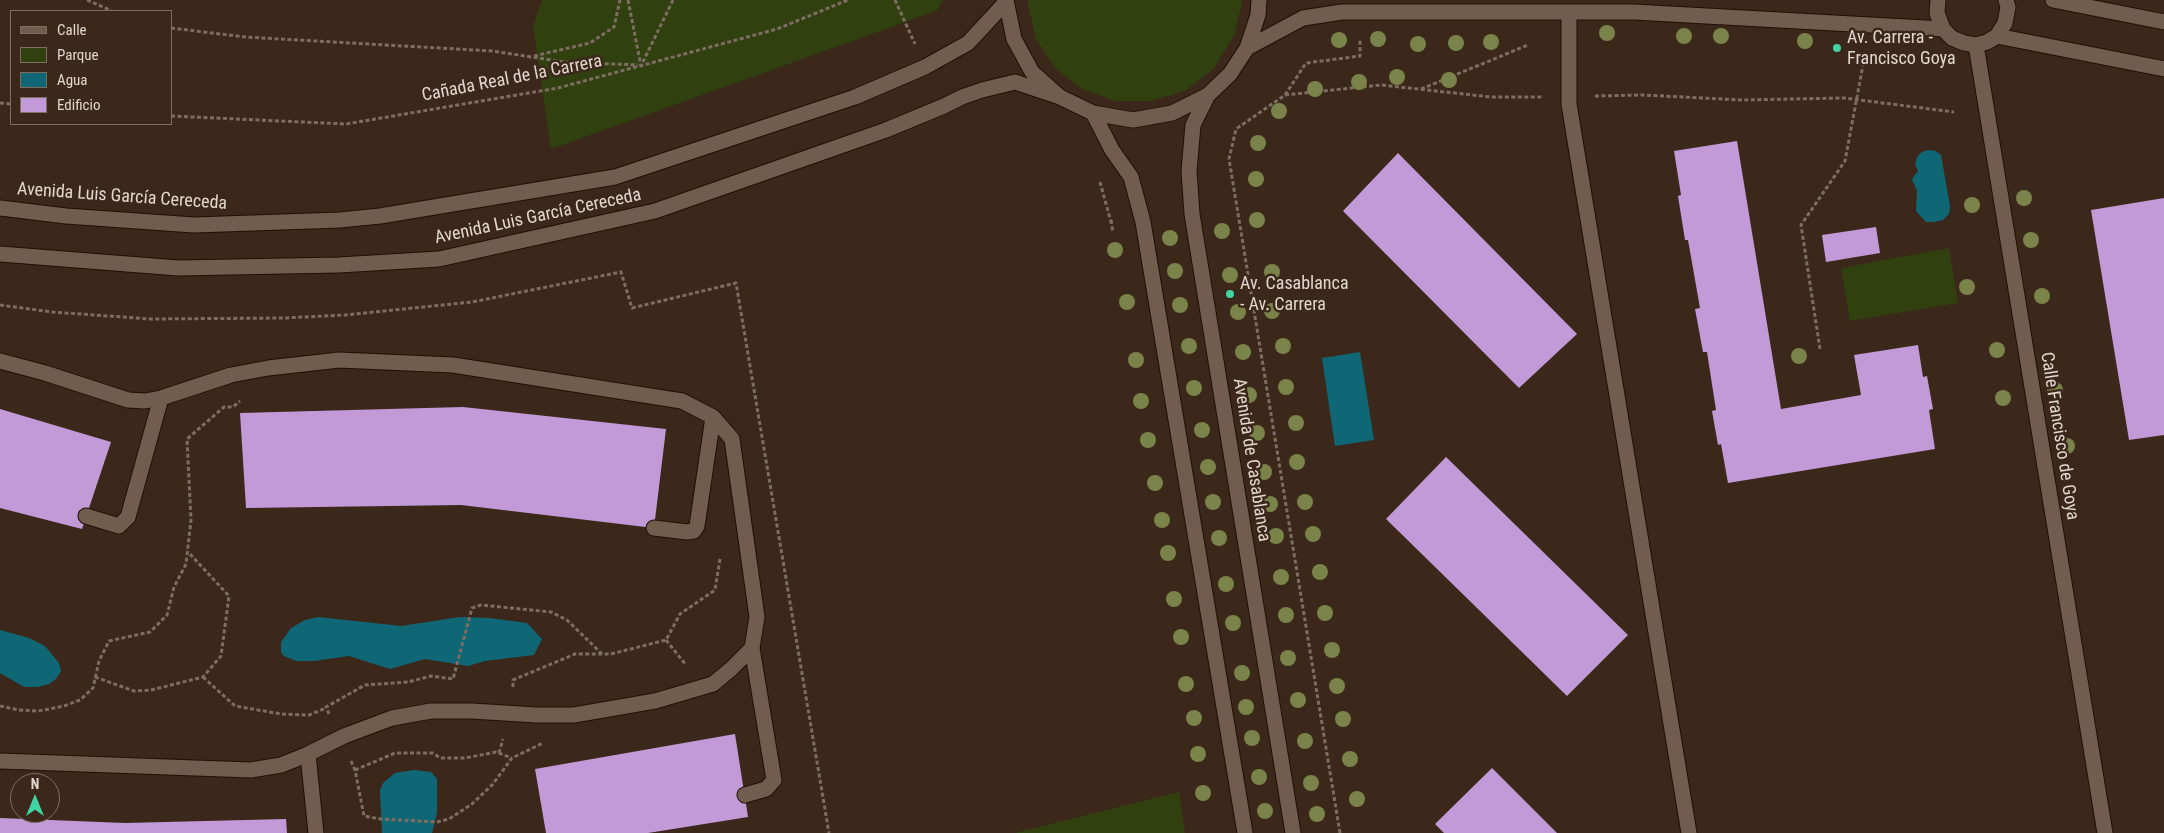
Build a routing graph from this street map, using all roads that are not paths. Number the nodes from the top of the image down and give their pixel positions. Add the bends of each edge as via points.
1 (1258, 0) edge
2 (1938, 0) edge
3 (2006, 0) edge
4 (2053, 0) edge
5 (1006, 1) edge
6 (1569, 12) junction
7 (2164, 22) edge
8 (1943, 29) junction
9 (1996, 36) junction
10 (1976, 45) junction
11 (1247, 48) junction
12 (2164, 68) edge
13 (1208, 96) junction
14 (1060, 97) junction
15 (1093, 113) junction
16 (0, 208) edge
17 (0, 254) edge
18 (0, 361) edge
19 (161, 398) junction
20 (713, 417) junction
21 (86, 516) dead end
22 (654, 528) dead end
23 (752, 648) junction
24 (308, 754) junction
25 (0, 761) edge
26 (744, 795) dead end
27 (316, 833) edge
28 (1245, 833) edge
29 (1293, 833) edge
30 (1689, 833) edge
31 (2105, 833) edge

1 - 11 street via 1258,15
2 - 8 street via 1937,13
3 - 9 street via 2005,22
4 - 7 street
5 - 14 street via 1014,39 1032,72
5 - 16 street, Avenida Luis García Cereceda via 968,43 926,67 855,97 615,177 340,220 194,224 66,216
6 - 8 street via 1634,12
6 - 11 street via 1342,12 1303,18
6 - 30 street via 1569,104
8 - 10 street via 1964,44
9 - 10 street
9 - 12 street
10 - 31 street, Calle Francisco de Goya
11 - 13 street via 1230,74
13 - 15 street via 1172,113 1133,120
13 - 29 street, Avenida de Casablanca via 1193,125 1189,171 1192,214
14 - 15 street
14 - 17 street, Avenida Luis García Cereceda via 1015,82 1007,84 962,97 886,130 655,211 439,259 339,265 178,268
15 - 28 street via 1112,150 1131,177 1144,222
18 - 19 street via 128,400
19 - 20 street via 232,375 339,360 453,365 682,402
19 - 21 street via 128,517 119,526
20 - 22 street via 697,526 688,532
20 - 23 street via 732,439 757,617
23 - 24 street via 713,684 655,701 574,715 431,711 392,718
23 - 26 street via 774,780 766,789
24 - 25 street via 281,765 251,770
24 - 27 street

